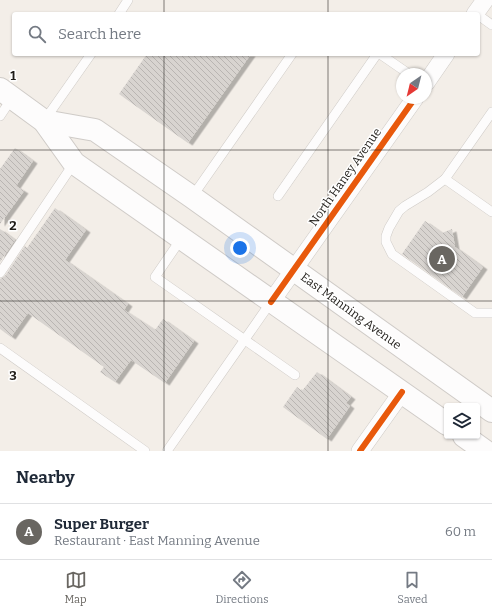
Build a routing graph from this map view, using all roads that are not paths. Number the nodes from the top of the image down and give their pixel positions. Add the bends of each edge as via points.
1 (128, 0) edge
2 (120, 12) edge
3 (480, 13) edge
4 (492, 25) edge
5 (90, 56) edge
6 (291, 56) edge
7 (378, 56) edge
8 (382, 56) edge
9 (445, 56) edge
10 (400, 68) edge
11 (432, 74) edge
12 (6, 93) edge
13 (411, 104) edge
14 (492, 112) edge
15 (0, 116) edge
16 (44, 121) junction
17 (74, 164) junction
18 (445, 179) junction
19 (278, 196) dead end
20 (192, 197) junction
21 (492, 212) edge
22 (182, 239) junction
23 (293, 269) junction
24 (0, 273) edge
25 (271, 302) junction
26 (492, 313) edge
27 (245, 340) junction
28 (0, 348) edge
29 (295, 375) dead end
30 (402, 392) junction
31 (492, 411) edge
32 (444, 422) edge
33 (468, 439) edge
34 (145, 451) edge
35 (167, 451) edge
36 (360, 451) edge
37 (485, 451) edge

1 - 2 lane
3 - 4 lane
5 - 16 lane
6 - 20 lane
7 - 19 lane
8 - 10 lane
9 - 11 street
12 - 15 lane
12 - 16 main road, East Manning Avenue
13 - 23 street, North Haney Avenue
14 - 18 lane
16 - 17 main road, East Manning Avenue
16 - 20 main road, East Manning Avenue via 95,130
17 - 22 main road, East Manning Avenue
17 - 24 lane
18 - 21 lane
18 - 26 lane via 399,211 389,228 386,242 392,254 475,313
20 - 23 main road, East Manning Avenue
22 - 25 main road, East Manning Avenue
22 - 27 lane via 155,277
23 - 25 street, North Haney Avenue
23 - 31 main road, East Manning Avenue
25 - 27 lane
25 - 30 main road, East Manning Avenue
27 - 29 lane
27 - 35 lane
28 - 34 lane
30 - 32 main road, East Manning Avenue
30 - 36 street
33 - 37 main road

